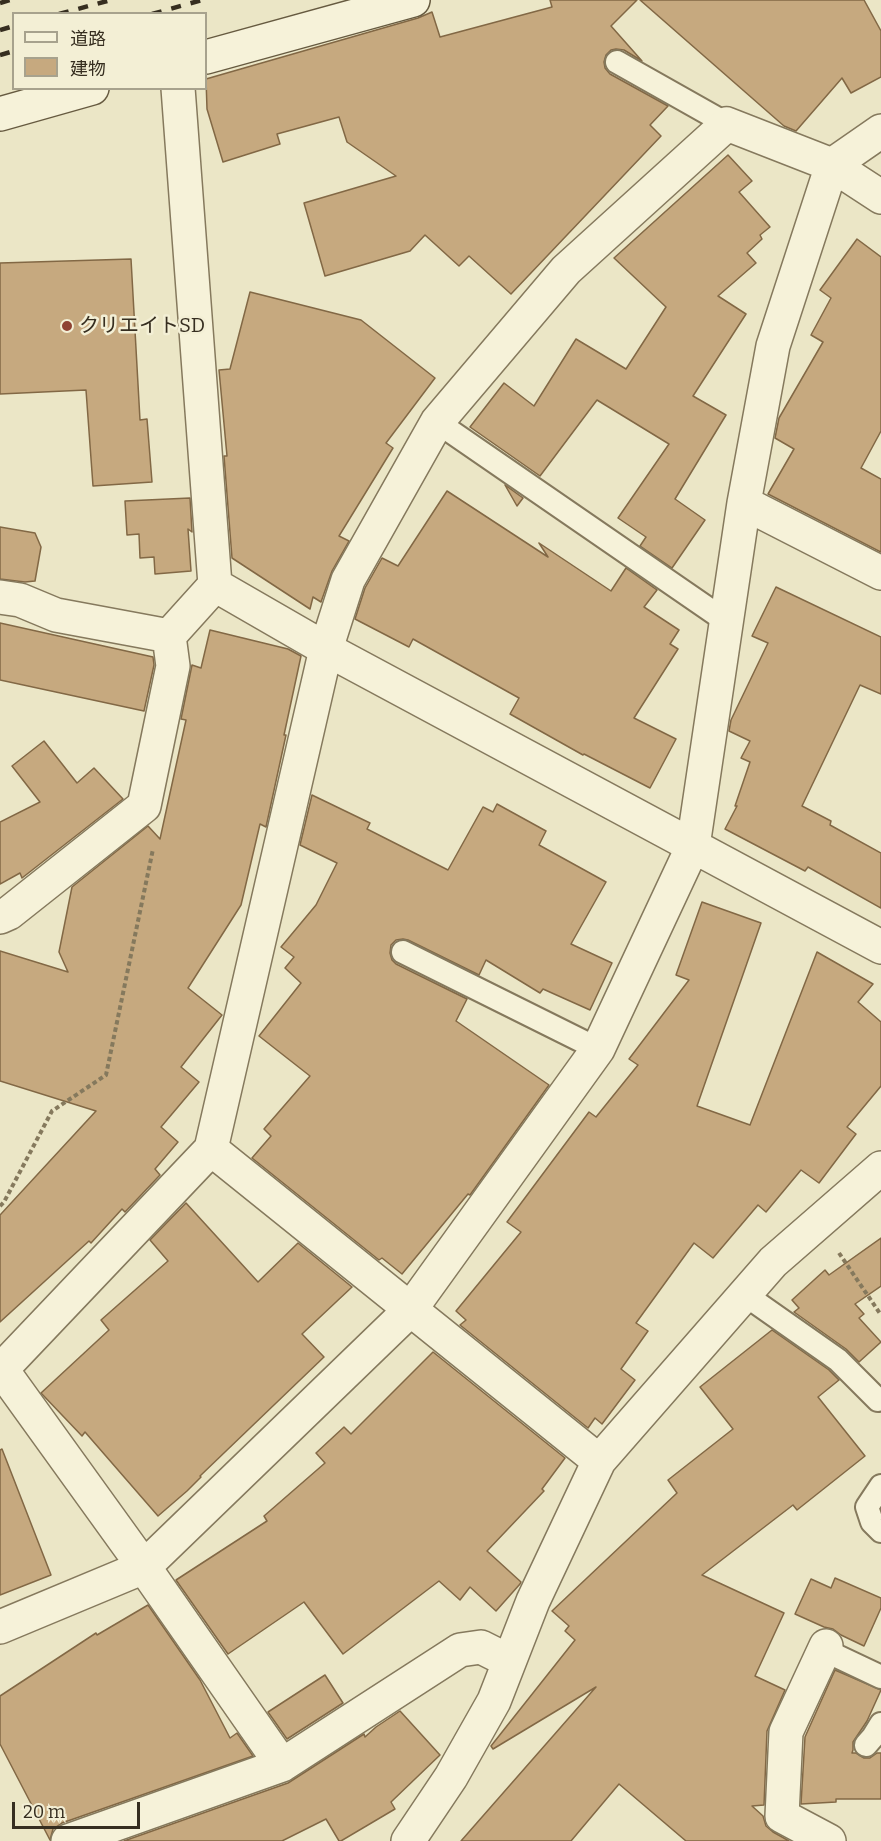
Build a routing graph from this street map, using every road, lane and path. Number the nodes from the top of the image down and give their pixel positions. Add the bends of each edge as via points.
1 (413, 0) edge
2 (207, 57) edge
3 (617, 62) dead end
4 (85, 90) edge
5 (178, 90) edge
6 (0, 114) edge
7 (727, 124) junction
8 (881, 131) edge
9 (832, 165) junction
10 (881, 197) edge
11 (437, 422) junction
12 (744, 503) junction
13 (881, 573) edge
14 (215, 585) junction
15 (0, 597) edge
16 (726, 621) junction
17 (169, 636) junction
18 (326, 649) junction
19 (154, 844) dead end
20 (693, 846) junction
21 (0, 917) edge
22 (881, 946) edge
23 (403, 952) dead end
24 (598, 1050) junction
25 (211, 1149) junction
26 (881, 1167) edge
27 (0, 1206) edge
28 (818, 1222) junction
29 (744, 1294) junction
30 (410, 1310) junction
31 (881, 1315) edge
32 (1, 1371) edge
33 (878, 1401) dead end
34 (599, 1461) junction
35 (881, 1486) edge
36 (881, 1531) edge
37 (144, 1567) junction
38 (0, 1627) edge
39 (825, 1648) joint
40 (509, 1661) junction
41 (881, 1677) edge
42 (881, 1724) edge
43 (866, 1745) dead end
44 (282, 1765) junction
45 (68, 1841) edge
46 (408, 1841) edge
47 (829, 1841) edge

1 - 2 street
3 - 7 lane
4 - 6 street
5 - 14 street
7 - 9 street
7 - 11 street via 566,270
8 - 9 street
9 - 10 street
9 - 12 street via 773,346
11 - 16 lane
11 - 18 street via 348,580
12 - 13 street
12 - 16 street
14 - 17 street
14 - 18 street
15 - 17 street via 20,600 57,615
16 - 20 street
17 - 21 street via 173,666 144,806
18 - 20 street
18 - 25 street
19 - 27 path via 106,1076 52,1111
20 - 22 street
20 - 24 street
23 - 24 lane
24 - 30 street
25 - 30 street
25 - 32 street
26 - 28 street
28 - 29 street
28 - 31 path
29 - 33 lane via 838,1360
29 - 34 street
30 - 34 street
30 - 37 street
32 - 37 street
34 - 40 street
35 - 36 lane via 867,1507
37 - 38 street
37 - 44 street
39 - 41 lane
39 - 47 street via 786,1732 782,1816
40 - 44 street via 482,1647 460,1650
40 - 46 street via 494,1701 451,1777
42 - 43 lane
44 - 45 street

